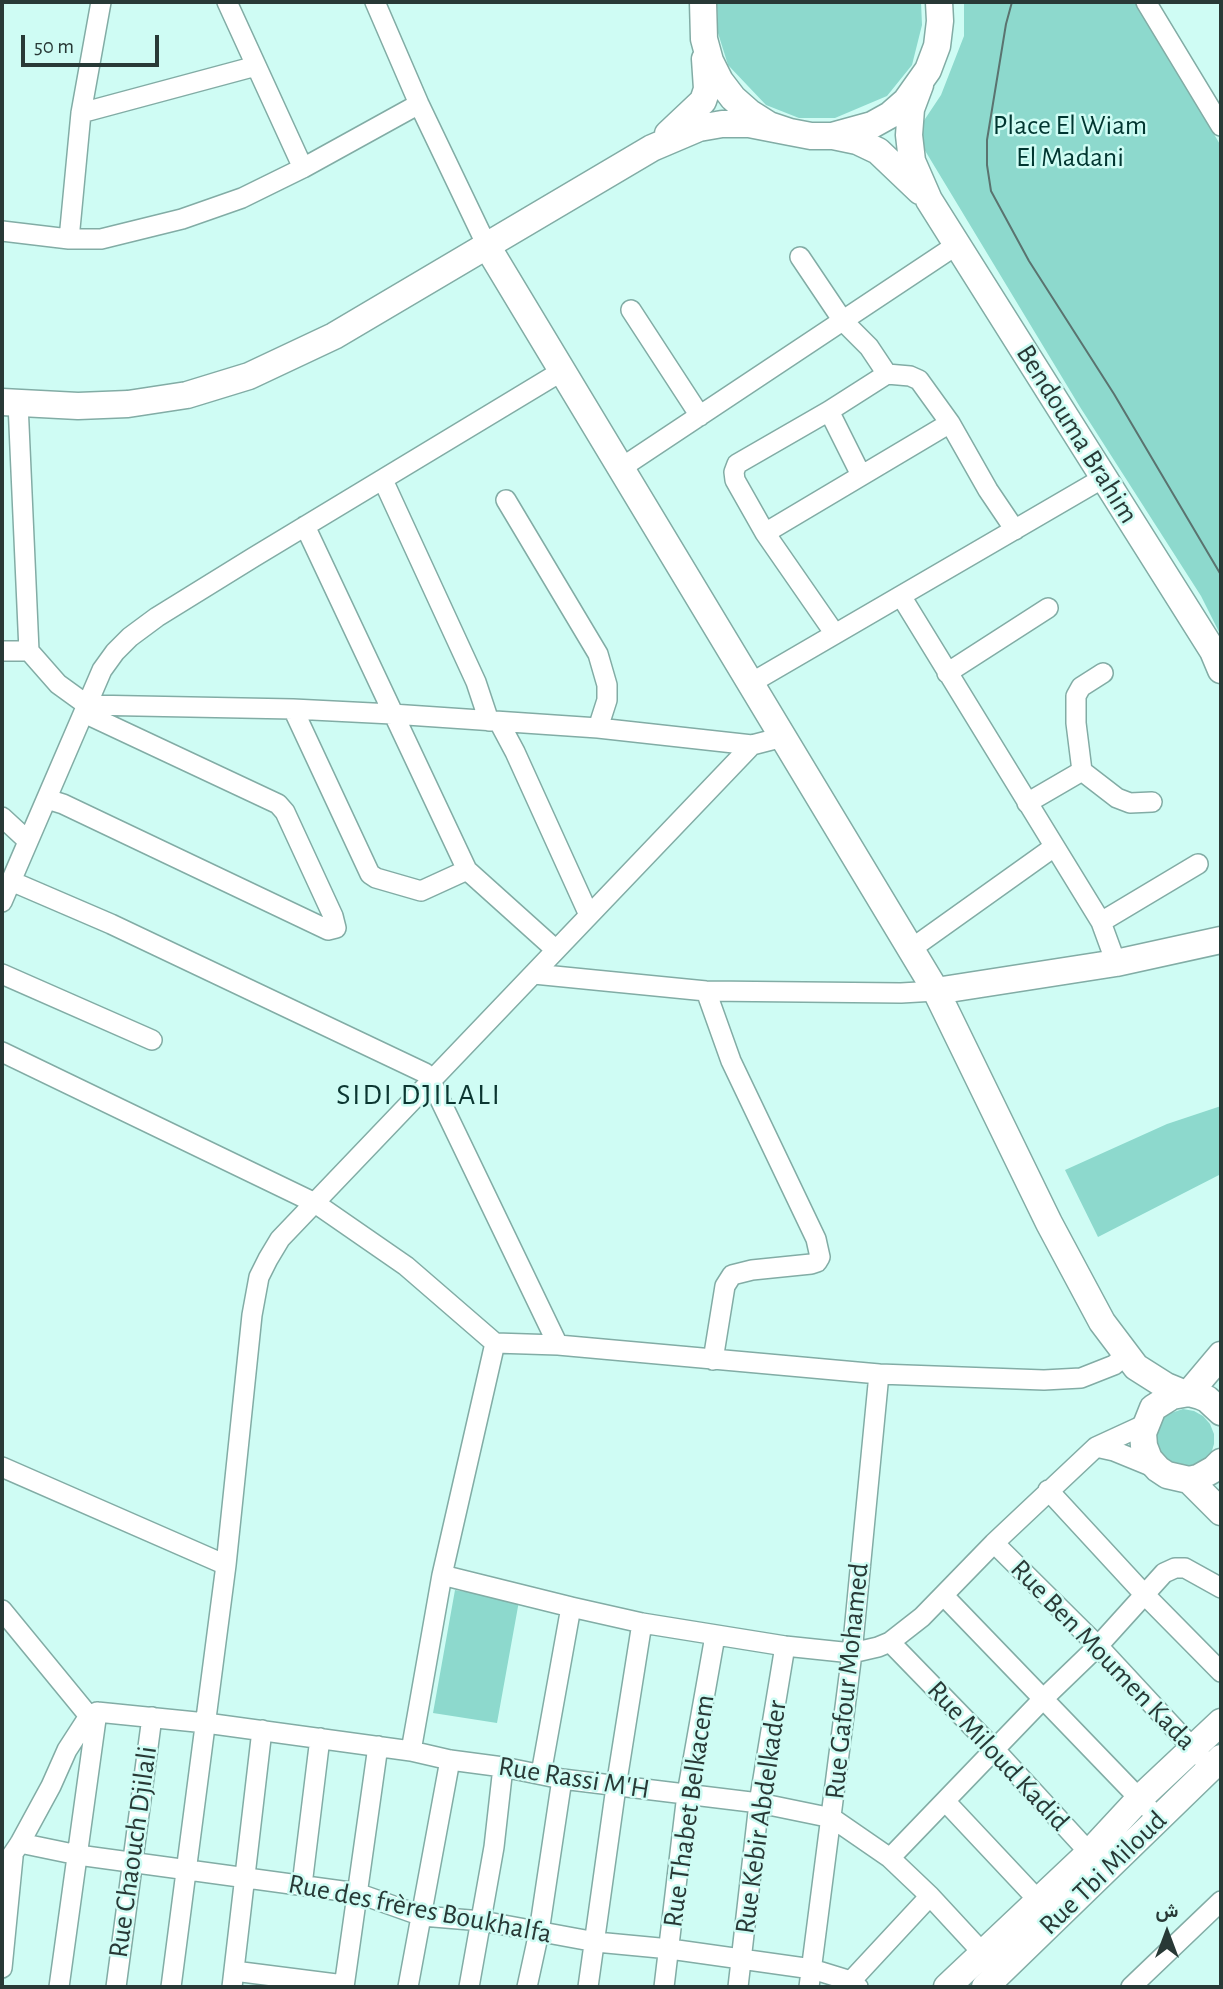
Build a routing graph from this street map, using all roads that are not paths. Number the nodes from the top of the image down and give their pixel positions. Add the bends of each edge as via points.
1 (101, 2) edge
2 (227, 2) edge
3 (375, 2) edge
4 (703, 2) edge
5 (1146, 2) edge
6 (941, 8) edge
7 (704, 39) junction
8 (256, 66) junction
9 (920, 85) junction
10 (419, 104) junction
11 (81, 113) junction
12 (1221, 125) edge
13 (790, 132) junction
14 (832, 136) junction
15 (652, 148) junction
16 (303, 168) junction
17 (929, 200) junction
18 (2, 231) edge
19 (69, 239) junction
20 (957, 244) junction
21 (487, 246) junction
22 (800, 257) dead end
23 (631, 310) dead end
24 (843, 320) junction
25 (562, 371) junction
26 (887, 373) junction
27 (10, 402) edge
28 (829, 411) junction
29 (700, 416) junction
30 (950, 423) junction
31 (621, 468) junction
32 (861, 475) junction
33 (1104, 477) junction
34 (383, 480) junction
35 (506, 500) dead end
36 (305, 526) junction
37 (1015, 530) junction
38 (765, 533) junction
39 (901, 596) junction
40 (1048, 607) dead end
41 (835, 634) junction
42 (2, 651) edge
43 (29, 651) junction
44 (1221, 670) edge
45 (947, 673) junction
46 (1104, 673) dead end
47 (751, 683) junction
48 (85, 709) junction
49 (293, 709) junction
50 (392, 715) junction
51 (494, 721) junction
52 (598, 728) junction
53 (783, 737) junction
54 (752, 745) junction
55 (1082, 771) junction
56 (47, 799) junction
57 (1152, 802) dead end
58 (1027, 803) junction
59 (2, 817) edge
60 (28, 842) junction
61 (1054, 847) junction
62 (1198, 864) dead end
63 (467, 870) junction
64 (12, 881) junction
65 (2, 902) edge
66 (589, 915) junction
67 (1101, 922) junction
68 (1221, 940) edge
69 (911, 949) junction
70 (556, 950) junction
71 (1116, 963) junction
72 (2, 974) edge
73 (534, 974) junction
74 (706, 991) junction
75 (936, 991) junction
76 (152, 1040) dead end
77 (2, 1052) edge
78 (431, 1081) junction
79 (315, 1203) junction
80 (495, 1343) junction
81 (558, 1345) junction
82 (1221, 1355) edge
83 (713, 1360) junction
84 (1131, 1361) junction
85 (878, 1374) junction
86 (1186, 1393) junction
87 (1221, 1412) edge
88 (1149, 1416) junction
89 (1096, 1447) junction
90 (1221, 1462) edge
91 (2, 1467) edge
92 (1158, 1469) junction
93 (1221, 1469) edge
94 (1189, 1480) junction
95 (1048, 1490) junction
96 (1221, 1513) edge
97 (994, 1542) junction
98 (226, 1565) junction
99 (442, 1575) junction
100 (1221, 1588) edge
101 (1144, 1594) junction
102 (944, 1596) junction
103 (571, 1607) junction
104 (2, 1610) edge
105 (642, 1623) junction
106 (715, 1636) junction
107 (890, 1642) junction
108 (785, 1646) junction
109 (1098, 1646) junction
110 (852, 1653) junction
111 (1221, 1672) edge
112 (1044, 1698) junction
113 (93, 1714) junction
114 (152, 1717) junction
115 (1221, 1722) edge
116 (206, 1723) junction
117 (262, 1730) junction
118 (320, 1738) junction
119 (378, 1746) junction
120 (1193, 1748) junction
121 (995, 1750) junction
122 (411, 1751) junction
123 (450, 1760) junction
124 (1217, 1763) edge
125 (503, 1767) junction
126 (541, 1774) junction
127 (562, 1779) junction
128 (616, 1787) junction
129 (687, 1794) junction
130 (1140, 1798) junction
131 (945, 1801) junction
132 (759, 1803) junction
133 (832, 1818) junction
134 (1159, 1819) junction
135 (78, 1855) junction
136 (12, 1857) edge
137 (890, 1858) junction
138 (131, 1862) junction
139 (1097, 1862) junction
140 (187, 1869) junction
141 (246, 1878) junction
142 (302, 1885) junction
143 (357, 1893) junction
144 (930, 1896) junction
145 (1038, 1900) junction
146 (1221, 1901) edge
147 (422, 1916) junction
148 (482, 1921) junction
149 (539, 1932) junction
150 (596, 1942) junction
151 (670, 1949) junction
152 (982, 1952) junction
153 (742, 1960) junction
154 (2, 1968) edge
155 (811, 1978) edge
156 (233, 1979) edge
157 (993, 1980) edge
158 (855, 1984) edge
159 (344, 1986) edge
160 (59, 1987) edge
161 (116, 1987) edge
162 (172, 1987) edge
163 (408, 1987) edge
164 (469, 1987) edge
165 (527, 1987) edge
166 (588, 1987) edge
167 (664, 1987) edge
168 (738, 1987) edge
169 (947, 1987) edge
170 (1131, 1987) edge

1 - 11 street
2 - 8 street
3 - 10 street
4 - 7 main road
5 - 12 street
6 - 9 main road via 937,46
7 - 13 main road via 710,61 733,98 769,125
7 - 15 main road via 707,89 703,101
8 - 11 street
8 - 16 street
9 - 14 main road via 890,115 862,129
9 - 17 main road via 911,109 909,135 912,161
10 - 16 street
10 - 21 street
11 - 19 street
13 - 14 main road
13 - 15 main road via 722,124 699,128
14 - 17 main road via 878,151
15 - 21 main road
16 - 19 street via 242,198 182,219 100,239
17 - 20 main road, Bendouma Brahim
18 - 19 street
20 - 24 street
20 - 33 main road, Bendouma Brahim
21 - 25 main road
21 - 27 main road via 334,336 249,376 187,395 128,404
22 - 24 street
23 - 29 street
24 - 26 street
24 - 29 street
25 - 31 main road
25 - 34 street
26 - 28 street
26 - 30 street via 919,380
27 - 43 street
28 - 32 street
28 - 38 street via 737,464 735,481
29 - 31 street
30 - 32 street
30 - 37 street
31 - 47 main road
32 - 38 street
33 - 37 street
33 - 44 main road, Bendouma Brahim
34 - 36 street
34 - 51 street
35 - 52 street via 598,654 607,700
36 - 48 street via 130,637 102,670
36 - 50 street
37 - 39 street
38 - 41 street
39 - 41 street
39 - 45 street
40 - 45 street
41 - 47 street
42 - 43 street
43 - 48 street
45 - 58 street
46 - 55 street via 1081,687 1076,696
47 - 53 main road
48 - 49 street
48 - 56 street
48 - 56 street via 278,804 336,928 328,930
49 - 50 street
49 - 63 street via 370,874 421,891
50 - 51 street
50 - 63 street
51 - 52 street
51 - 66 street via 515,752
52 - 54 street
53 - 54 street
53 - 69 main road
54 - 66 street
55 - 57 street via 1117,798
55 - 58 street
56 - 60 street
58 - 61 street
59 - 60 street
60 - 64 street
61 - 67 street
61 - 69 street
62 - 67 street
63 - 70 street
64 - 65 street
64 - 78 street via 420,1069
66 - 70 street
67 - 71 street
68 - 71 main road
69 - 75 main road
70 - 73 street
71 - 75 main road
72 - 76 street
73 - 74 street
73 - 78 street
74 - 75 street
74 - 83 street via 731,1061 816,1239 820,1257 811,1264 732,1275 725,1286
75 - 84 main road via 1049,1223 1102,1322
77 - 79 street
78 - 79 street
78 - 81 street
79 - 80 street via 406,1266
79 - 98 street via 280,1239 259,1277
80 - 81 street
80 - 99 street
81 - 83 street
82 - 86 main road
83 - 85 street
84 - 85 street via 1081,1378 1044,1380
84 - 86 main road via 1158,1382
84 - 88 main road
85 - 110 street, Rue Gafour Mohamed
86 - 87 main road via 1207,1399
86 - 88 main road via 1162,1401
88 - 89 street
88 - 92 main road via 1144,1446
89 - 92 street
89 - 95 street
90 - 93 main road
90 - 94 main road
91 - 98 street
92 - 94 main road
94 - 96 main road
95 - 97 street
95 - 101 street
97 - 102 street
97 - 109 street, Rue Ben Moumen Kada
98 - 116 street
99 - 103 street
99 - 122 street
100 - 101 street via 1175,1567
101 - 109 street
101 - 111 street
102 - 107 street
102 - 112 street
103 - 105 street
103 - 126 street
104 - 113 street
105 - 106 street
105 - 128 street
106 - 108 street
106 - 129 street, Rue Thabet Belkacem
107 - 110 street
107 - 121 street, Rue Miloud Kadid
108 - 110 street
108 - 132 street, Rue Kebir Abdelkader
109 - 112 street
109 - 120 street, Rue Ben Moumen Kada
110 - 133 street, Rue Gafour Mohamed
112 - 121 street
112 - 130 street
113 - 114 street, Rue Rassi M'H
113 - 135 street
113 - 136 street via 67,1750
114 - 116 street, Rue Rassi M'H
114 - 138 street, Rue Chaouch Djilali
115 - 120 main road
116 - 117 street, Rue Rassi M'H
116 - 140 street
117 - 118 street, Rue Rassi M'H
117 - 141 street
118 - 119 street, Rue Rassi M'H
118 - 142 street
119 - 122 street, Rue Rassi M'H
119 - 143 street
120 - 124 street, Rue Ben Moumen Kada
120 - 130 main road
121 - 131 street
121 - 139 street, Rue Miloud Kadid
122 - 123 street, Rue Rassi M'H
123 - 125 street, Rue Rassi M'H
123 - 147 street
124 - 134 main road, Rue Tbi Miloud
125 - 126 street, Rue Rassi M'H
125 - 148 street
126 - 127 street, Rue Rassi M'H
127 - 128 street, Rue Rassi M'H
127 - 149 street
128 - 129 street, Rue Rassi M'H
128 - 150 street
129 - 132 street, Rue Rassi M'H
129 - 151 street, Rue Thabet Belkacem
130 - 134 street
130 - 139 main road
131 - 137 street
131 - 145 street
132 - 133 street, Rue Rassi M'H
132 - 153 street, Rue Kebir Abdelkader
133 - 137 street, Rue Rassi M'H
133 - 155 street, Rue Gafour Mohamed
134 - 139 main road, Rue Tbi Miloud
135 - 136 street, Rue des frères Boukhalfa
135 - 138 street, Rue des frères Boukhalfa
135 - 160 street
136 - 154 street
137 - 144 street, Rue Rassi M'H
138 - 140 street, Rue des frères Boukhalfa
138 - 161 street, Rue Chaouch Djilali
139 - 145 main road
139 - 157 main road, Rue Tbi Miloud
140 - 141 street, Rue des frères Boukhalfa
140 - 162 street
141 - 142 street, Rue des frères Boukhalfa
141 - 156 street
142 - 143 street, Rue des frères Boukhalfa
143 - 147 street, Rue des frères Boukhalfa
143 - 159 street
144 - 152 street, Rue Rassi M'H
144 - 158 street
145 - 152 main road
146 - 170 street
147 - 148 street, Rue des frères Boukhalfa
147 - 163 street
148 - 149 street, Rue des frères Boukhalfa
148 - 164 street
149 - 150 street, Rue des frères Boukhalfa
149 - 165 street
150 - 151 street, Rue des frères Boukhalfa
150 - 166 street
151 - 153 street, Rue des frères Boukhalfa
151 - 167 street, Rue Thabet Belkacem
152 - 157 street, Rue Rassi M'H
152 - 169 main road
153 - 155 street, Rue des frères Boukhalfa
153 - 168 street, Rue Kebir Abdelkader
155 - 158 street, Rue des frères Boukhalfa
156 - 159 street

